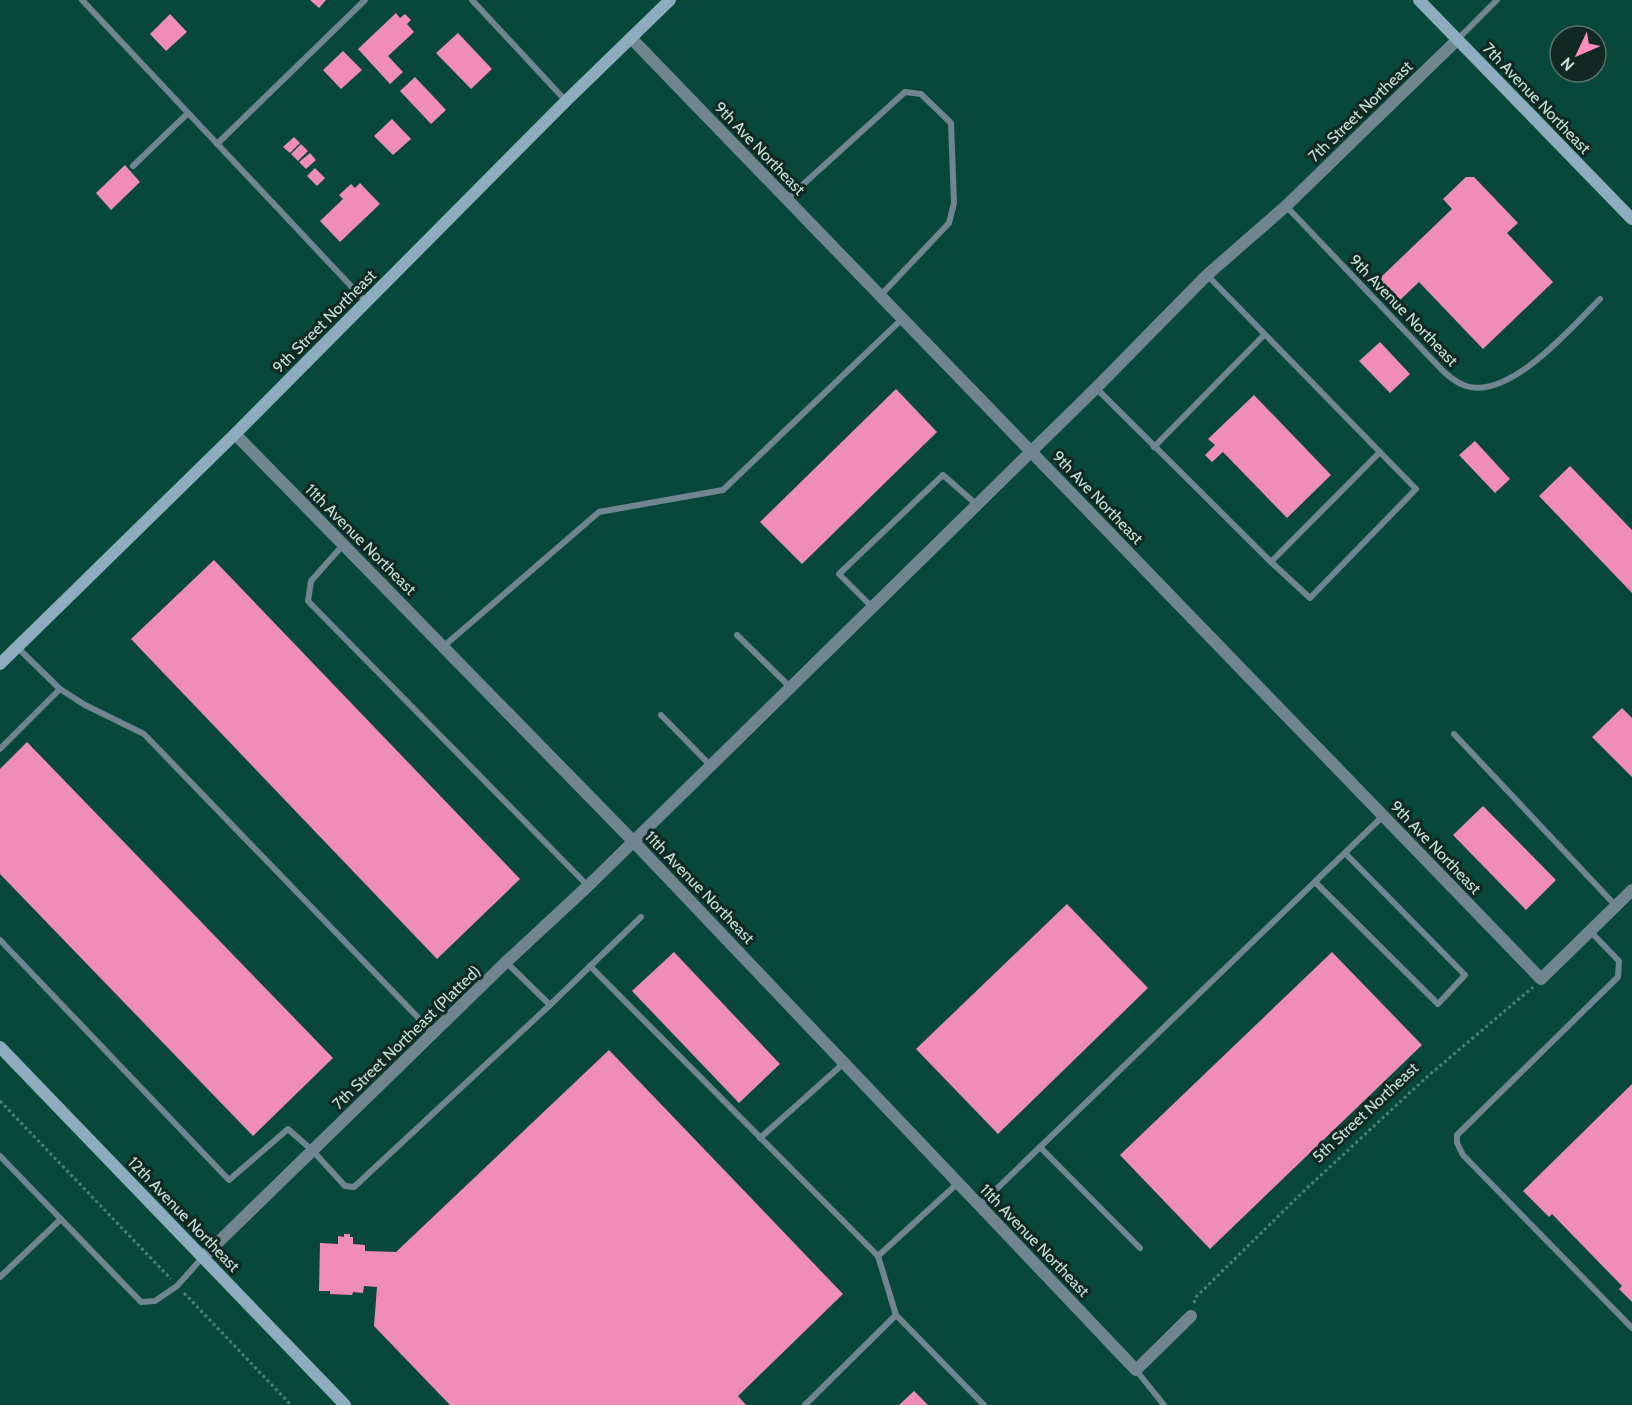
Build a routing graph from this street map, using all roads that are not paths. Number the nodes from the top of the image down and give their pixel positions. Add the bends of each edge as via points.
1 (82, 0) edge
2 (365, 0) edge
3 (472, 0) edge
4 (670, 0) edge
5 (1419, 0) edge
6 (1497, 0) edge
7 (631, 38) junction
8 (1457, 40) junction
9 (566, 101) junction
10 (188, 113) junction
11 (217, 144) junction
12 (133, 166) dead end
13 (787, 199) junction
14 (1286, 206) junction
15 (1632, 219) edge
16 (1207, 275) junction
17 (880, 296) junction
18 (1600, 299) dead end
19 (366, 302) junction
20 (902, 319) junction
21 (1264, 334) junction
22 (1096, 388) junction
23 (235, 434) junction
24 (1154, 447) junction
25 (1030, 451) junction
26 (1380, 452) junction
27 (976, 504) junction
28 (343, 545) junction
29 (1271, 562) junction
30 (872, 607) junction
31 (737, 635) dead end
32 (444, 646) junction
33 (17, 647) junction
34 (0, 664) edge
35 (790, 687) junction
36 (60, 689) junction
37 (661, 715) dead end
38 (1454, 734) dead end
39 (0, 750) edge
40 (710, 765) junction
41 (1383, 816) junction
42 (633, 841) junction
43 (1345, 853) junction
44 (1315, 882) junction
45 (588, 886) junction
46 (1632, 890) edge
47 (1616, 906) junction
48 (640, 917) dead end
49 (1590, 931) junction
50 (0, 940) edge
51 (506, 962) junction
52 (590, 966) junction
53 (550, 1005) junction
54 (433, 1033) junction
55 (0, 1047) edge
56 (844, 1063) junction
57 (760, 1138) junction
58 (1040, 1147) junction
59 (313, 1151) junction
60 (0, 1156) edge
61 (958, 1183) junction
62 (980, 1205) junction
63 (61, 1219) junction
64 (1140, 1248) dead end
65 (878, 1256) junction
66 (202, 1258) junction
67 (0, 1277) edge
68 (896, 1315) junction
69 (1191, 1316) road end
70 (1632, 1328) edge
71 (1136, 1370) junction
72 (345, 1405) edge
73 (805, 1405) edge
74 (984, 1405) edge
75 (1164, 1405) edge

1 - 10 lane
2 - 11 lane
3 - 9 lane
4 - 7 street, 9th Street Northeast
5 - 8 street, 7th Avenue Northeast
6 - 8 lane
7 - 9 street, 9th Street Northeast
7 - 13 street, 9th Ave Northeast
8 - 14 street, 7th Street Northeast
8 - 15 street, 7th Avenue Northeast
9 - 19 street, 9th Street Northeast
10 - 11 lane
10 - 12 lane
11 - 19 lane
13 - 17 street, 9th Ave Northeast
13 - 17 lane via 905,92 921,93 951,123 954,203 949,224
14 - 16 street, 7th Street Northeast
14 - 18 lane, 9th Avenue Northeast via 1443,371 1467,387 1492,385 1542,358
16 - 21 lane
16 - 22 street, 7th Street Northeast
17 - 20 street, 9th Ave Northeast
19 - 23 street, 9th Street Northeast
20 - 25 street, 9th Ave Northeast
20 - 32 lane via 723,490 599,512
21 - 24 lane
21 - 26 lane
22 - 24 lane
22 - 25 street, 7th Street Northeast
23 - 28 street, 11th Avenue Northeast
23 - 33 street, 9th Street Northeast
24 - 29 lane
25 - 27 street, 7th Street Northeast
25 - 41 street, 9th Ave Northeast
26 - 29 lane
26 - 29 lane via 1416,489 1310,598
27 - 30 street, 7th Street Northeast (Platted)
27 - 30 lane via 944,475 839,574
28 - 32 street, 11th Avenue Northeast
28 - 45 lane via 311,581 308,601
30 - 35 street, 7th Street Northeast (Platted)
31 - 35 lane
32 - 42 street, 11th Avenue Northeast
33 - 34 street, 9th Street Northeast
33 - 36 lane
35 - 40 street, 7th Street Northeast (Platted)
36 - 39 lane
36 - 54 lane via 144,734
37 - 40 lane
38 - 47 lane
40 - 42 street, 7th Street Northeast (Platted)
41 - 43 lane
41 - 49 street, 9th Ave Northeast via 1541,980
42 - 45 street, 7th Street Northeast (Platted)
42 - 56 street, 11th Avenue Northeast
43 - 44 lane
43 - 44 lane via 1466,975 1438,1004
44 - 58 lane
45 - 51 street, 7th Street Northeast (Platted)
46 - 47 street
47 - 49 street
48 - 52 lane
49 - 70 lane via 1618,961 1618,977 1457,1135 1457,1143 1463,1155
50 - 59 lane via 229,1180 288,1129
51 - 53 lane
51 - 54 street, 7th Street Northeast (Platted)
52 - 53 lane
52 - 57 lane
53 - 59 lane via 354,1187 345,1186
54 - 59 street, 7th Street Northeast (Platted)
55 - 66 street, 12th Avenue Northeast
56 - 57 lane
56 - 61 street, 11th Avenue Northeast
57 - 65 lane
58 - 62 lane
58 - 64 lane
59 - 66 street, 7th Street Northeast (Platted)
60 - 63 lane
61 - 62 street, 11th Avenue Northeast
61 - 65 lane
62 - 71 street, 11th Avenue Northeast
63 - 66 lane via 141,1302 155,1301 177,1286
63 - 67 lane
65 - 68 lane
66 - 72 street, 12th Avenue Northeast
68 - 73 lane
68 - 74 lane
69 - 71 street
71 - 75 lane

